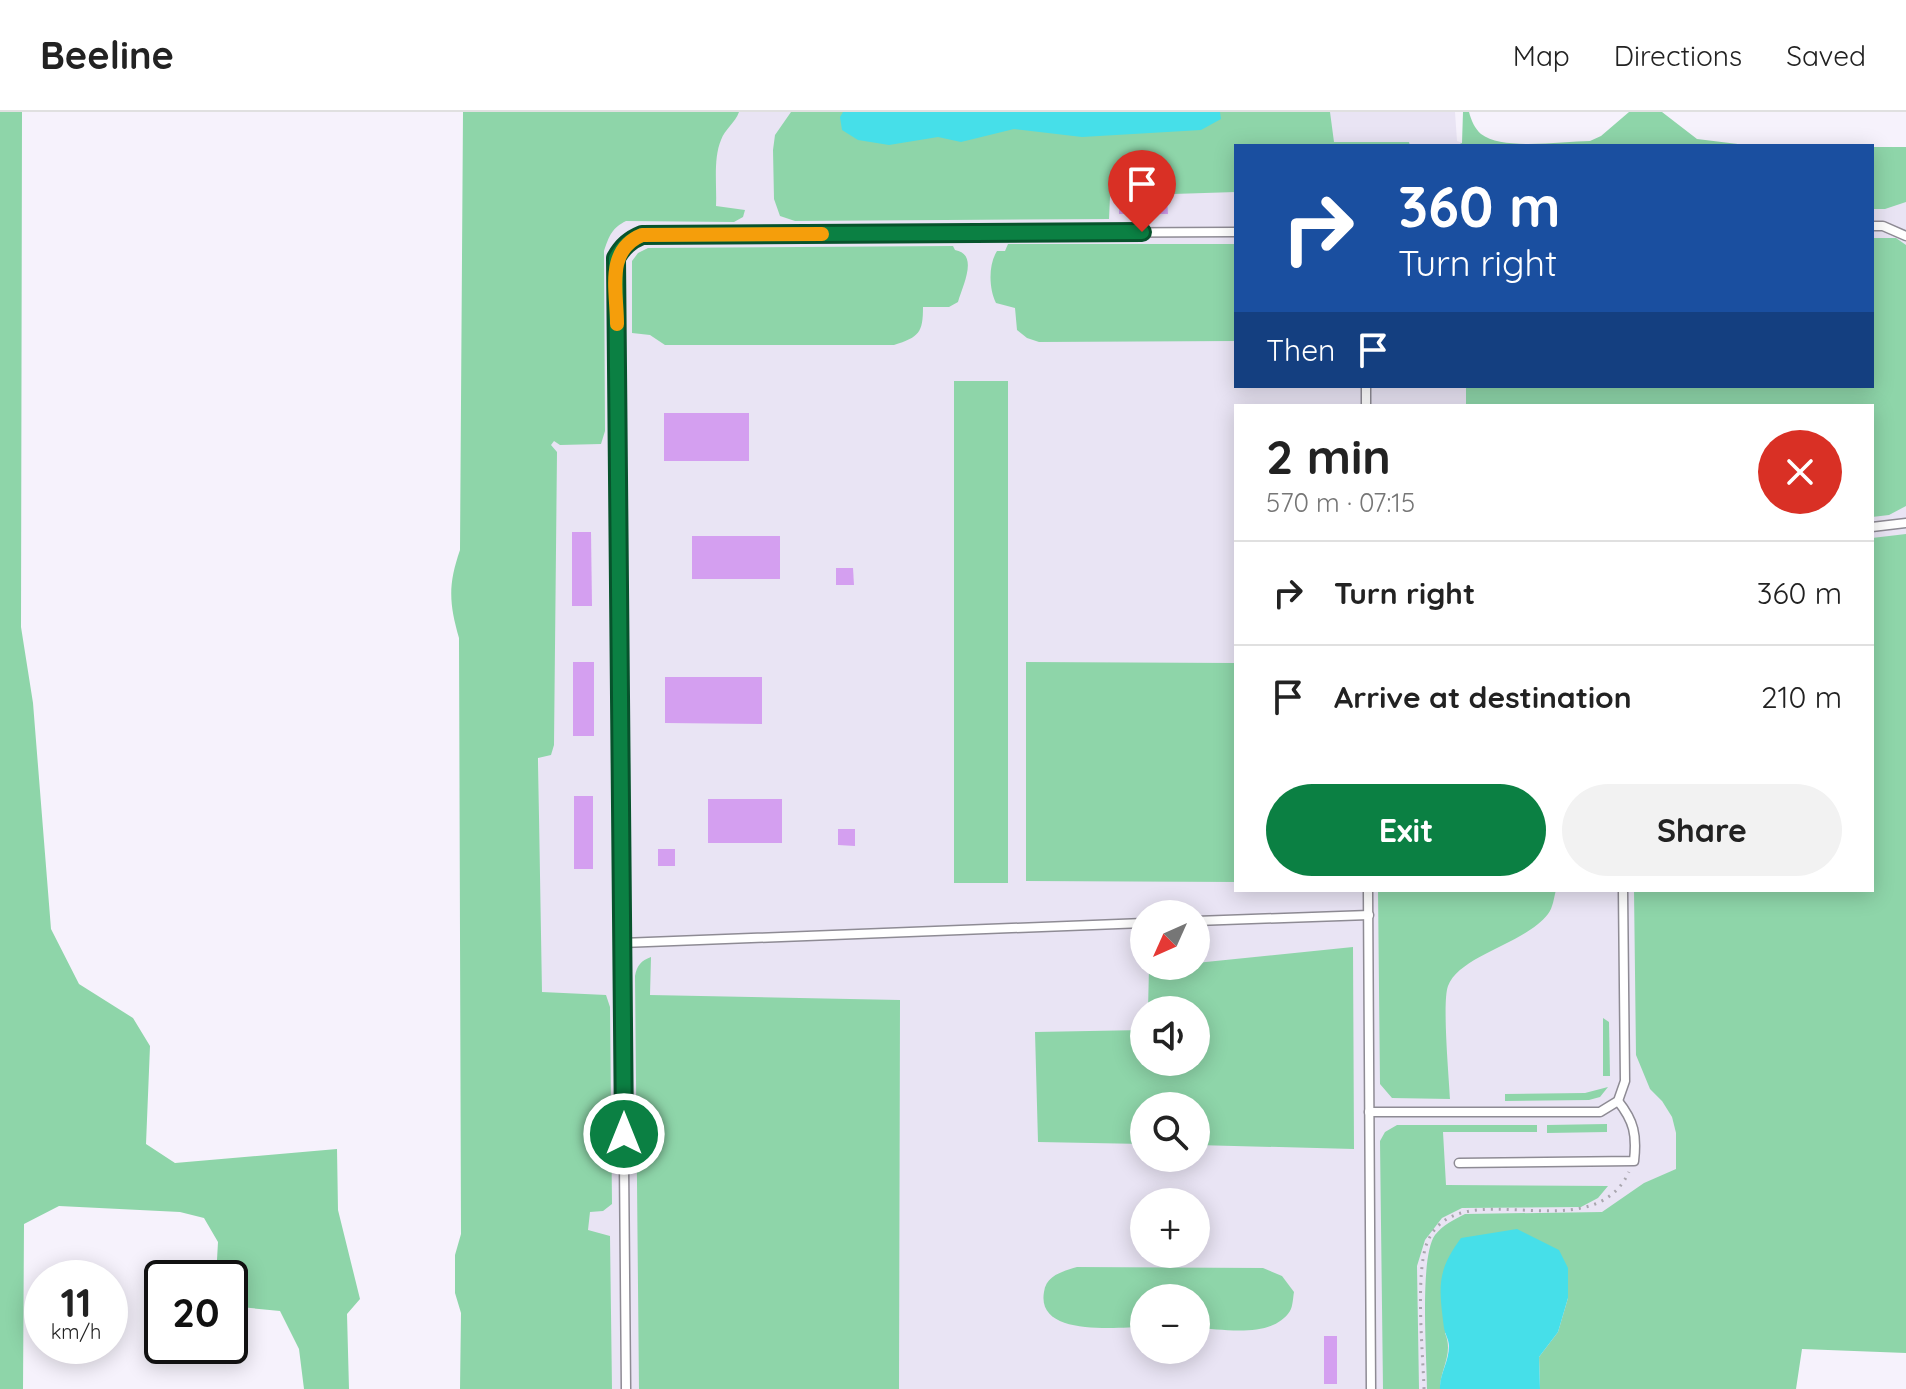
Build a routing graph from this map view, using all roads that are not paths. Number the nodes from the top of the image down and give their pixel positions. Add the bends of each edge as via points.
1 (1874, 226) edge
2 (1234, 232) edge
3 (1906, 236) edge
4 (1906, 523) edge
5 (1874, 527) edge
6 (1368, 892) edge
7 (1623, 892) edge
8 (1369, 915) junction
9 (1210, 921) edge
10 (1130, 924) edge
11 (622, 943) junction
12 (1618, 1101) junction
13 (1369, 1112) junction
14 (1459, 1163) dead end
15 (626, 1389) edge
16 (1371, 1389) edge

1 - 3 lane
2 - 11 lane via 642,235 622,248 616,274
4 - 5 lane
6 - 8 lane
7 - 12 lane via 1625,1081
8 - 9 lane
8 - 13 lane
10 - 11 lane
11 - 15 lane
12 - 13 lane via 1600,1112
12 - 14 lane via 1637,1137 1634,1161
13 - 16 lane

